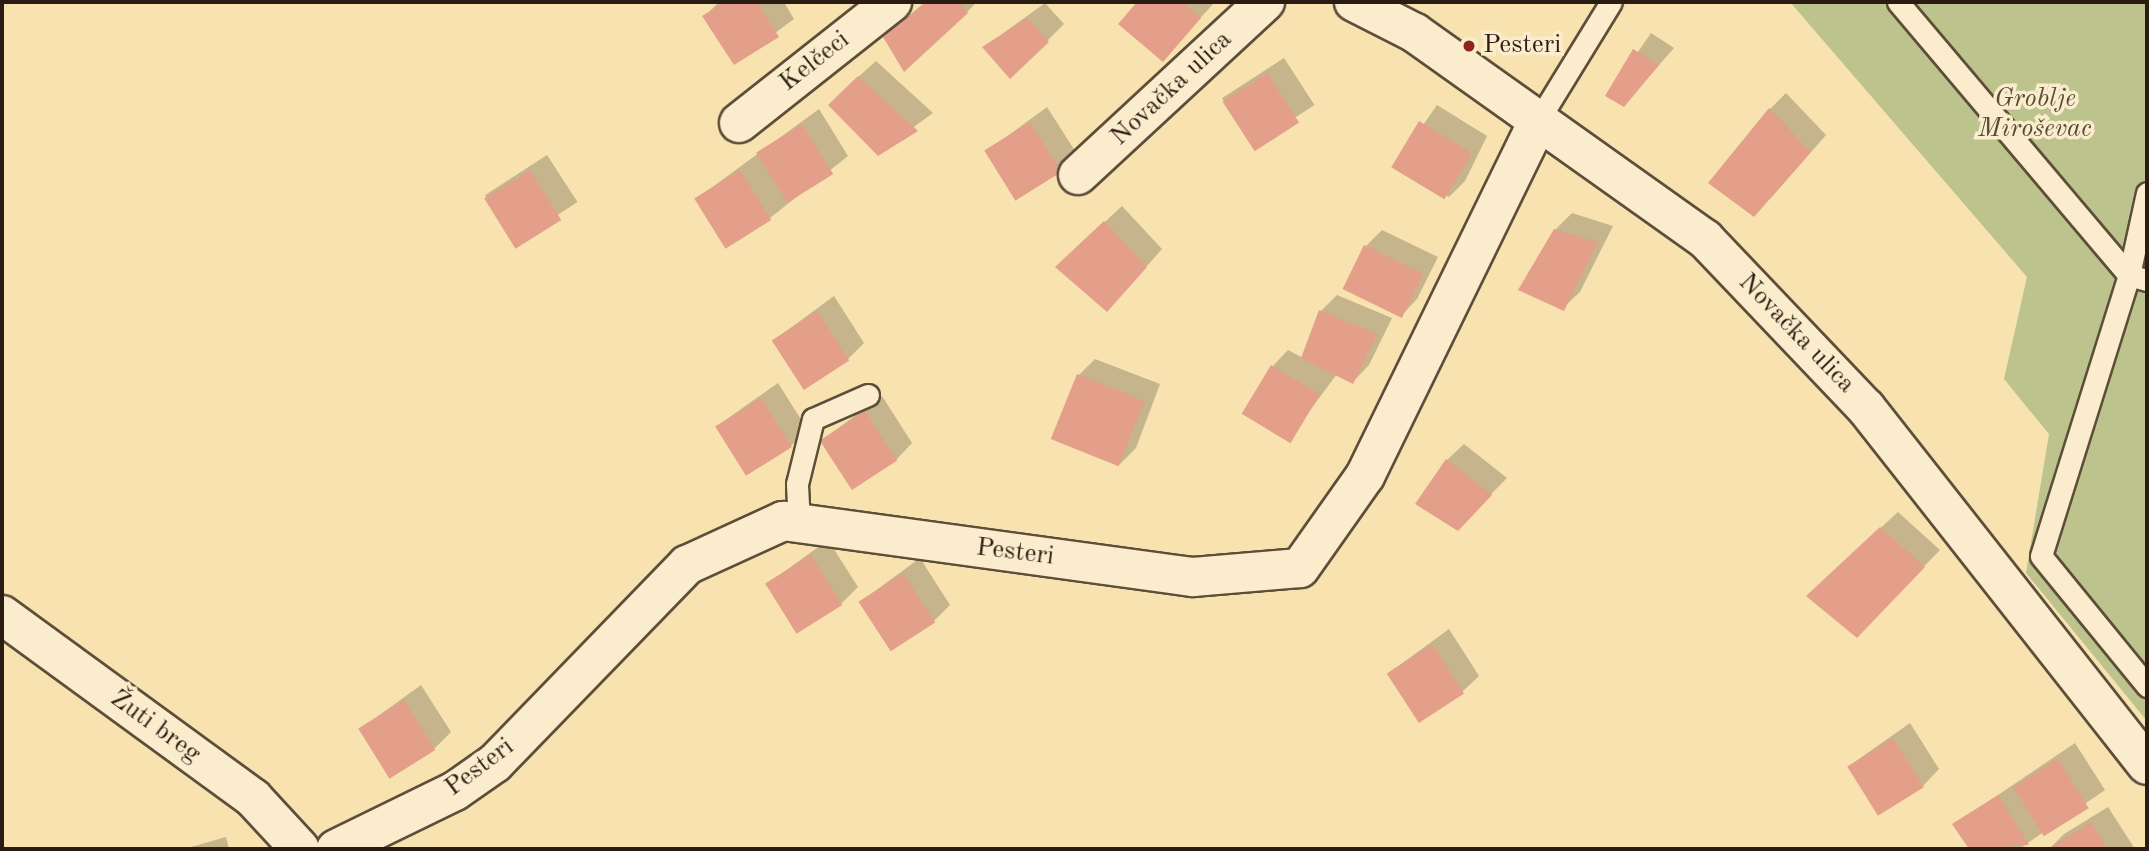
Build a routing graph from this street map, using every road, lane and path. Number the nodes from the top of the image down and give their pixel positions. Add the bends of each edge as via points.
1 (892, 2) edge
2 (1265, 2) edge
3 (1354, 2) edge
4 (1611, 2) edge
5 (1898, 2) edge
6 (1538, 119) junction
7 (739, 123) dead end
8 (1078, 175) dead end
9 (2147, 193) edge
10 (2138, 278) edge
11 (868, 395) dead end
12 (799, 523) junction
13 (2, 615) edge
14 (2147, 686) edge
15 (2147, 765) edge
16 (300, 849) edge
17 (336, 849) edge

1 - 7 street, Kelčeci
2 - 8 street, Novačka ulica
3 - 6 street, Novačka ulica via 1415,33
4 - 6 lane
5 - 10 lane
6 - 12 street, Pesteri via 1365,477 1300,568 1193,577
6 - 15 street, Novačka ulica via 1704,239 1866,408
9 - 10 lane
10 - 14 lane via 2040,556
11 - 12 lane via 813,419 797,484
12 - 17 street, Pesteri via 783,521 687,565 495,763 455,791
13 - 16 street, Žuti breg via 253,798

